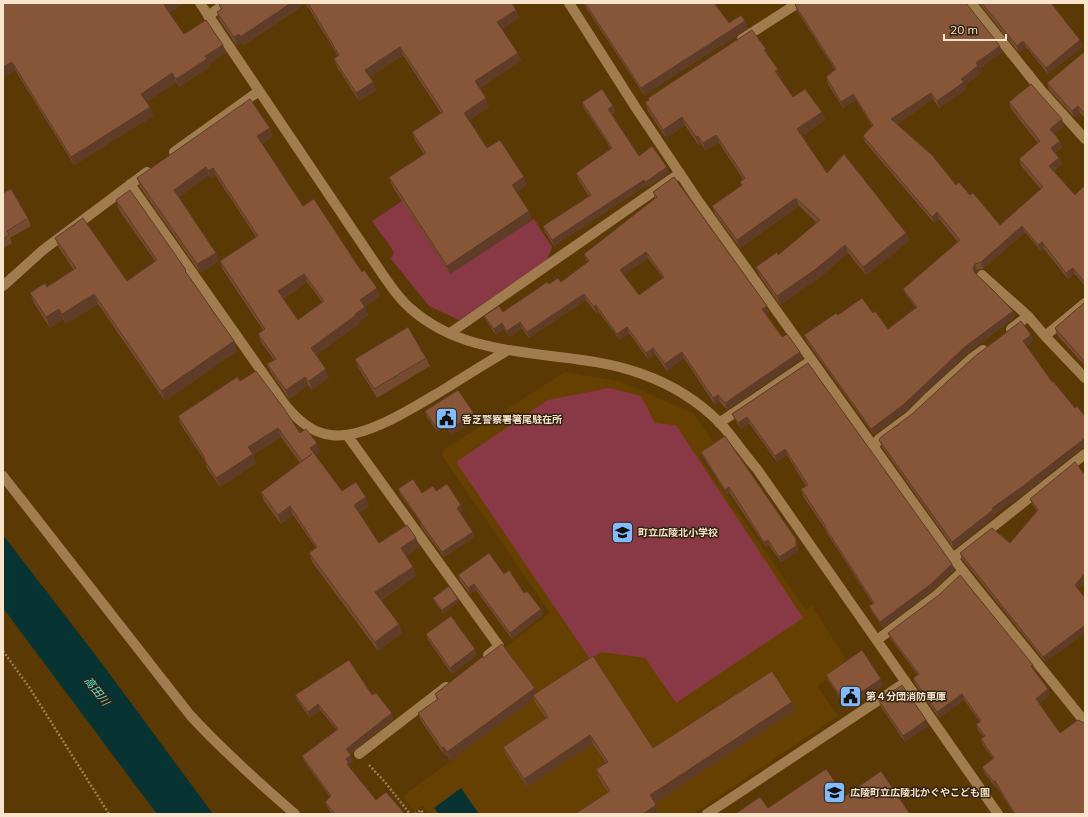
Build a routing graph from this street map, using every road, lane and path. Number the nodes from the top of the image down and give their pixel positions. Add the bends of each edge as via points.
1 (200, 3) edge
2 (226, 3) edge
3 (569, 3) edge
4 (798, 3) edge
5 (971, 3) edge
6 (208, 16) junction
7 (733, 45) edge
8 (259, 91) junction
9 (1085, 139) edge
10 (168, 156) edge
11 (156, 166) edge
12 (680, 173) junction
13 (130, 184) junction
14 (982, 275) dead end
15 (3, 286) edge
16 (1085, 303) edge
17 (1028, 316) junction
18 (450, 333) junction
19 (1003, 335) edge
20 (1045, 336) junction
21 (991, 344) edge
22 (508, 350) junction
23 (812, 360) junction
24 (1085, 378) edge
25 (719, 423) junction
26 (347, 434) junction
27 (874, 446) junction
28 (1085, 454) edge
29 (3, 476) edge
30 (953, 558) junction
31 (963, 571) junction
32 (877, 640) junction
33 (3, 651) edge
34 (481, 660) edge
35 (456, 679) edge
36 (906, 682) junction
37 (1085, 722) edge
38 (359, 754) joint
39 (109, 814) edge
40 (295, 814) edge
41 (410, 814) edge
42 (415, 814) edge
43 (424, 814) edge
44 (707, 814) edge
45 (998, 814) edge

1 - 6 street
2 - 6 street
3 - 12 street via 640,106
4 - 7 street
5 - 9 street
6 - 8 street
8 - 10 street
8 - 18 street via 394,291 425,320
11 - 13 street
12 - 18 street
12 - 23 street
13 - 15 street via 43,250
13 - 26 street via 298,420 313,430 331,436
14 - 17 street
16 - 20 street
17 - 19 street
17 - 20 street
18 - 22 street
20 - 24 street
21 - 27 street
22 - 25 street via 615,365 643,374 688,397
22 - 26 street via 409,411 374,427
23 - 25 street
23 - 27 street
25 - 32 street via 757,469
26 - 34 street via 499,646
27 - 30 street
28 - 30 street
29 - 40 street via 190,715 214,742
30 - 31 street
31 - 32 street via 937,595
31 - 37 street
32 - 36 street
33 - 39 path via 29,687
35 - 38 street
36 - 44 street
36 - 45 street
38 - 41 path
42 - 43 path via 421,810

